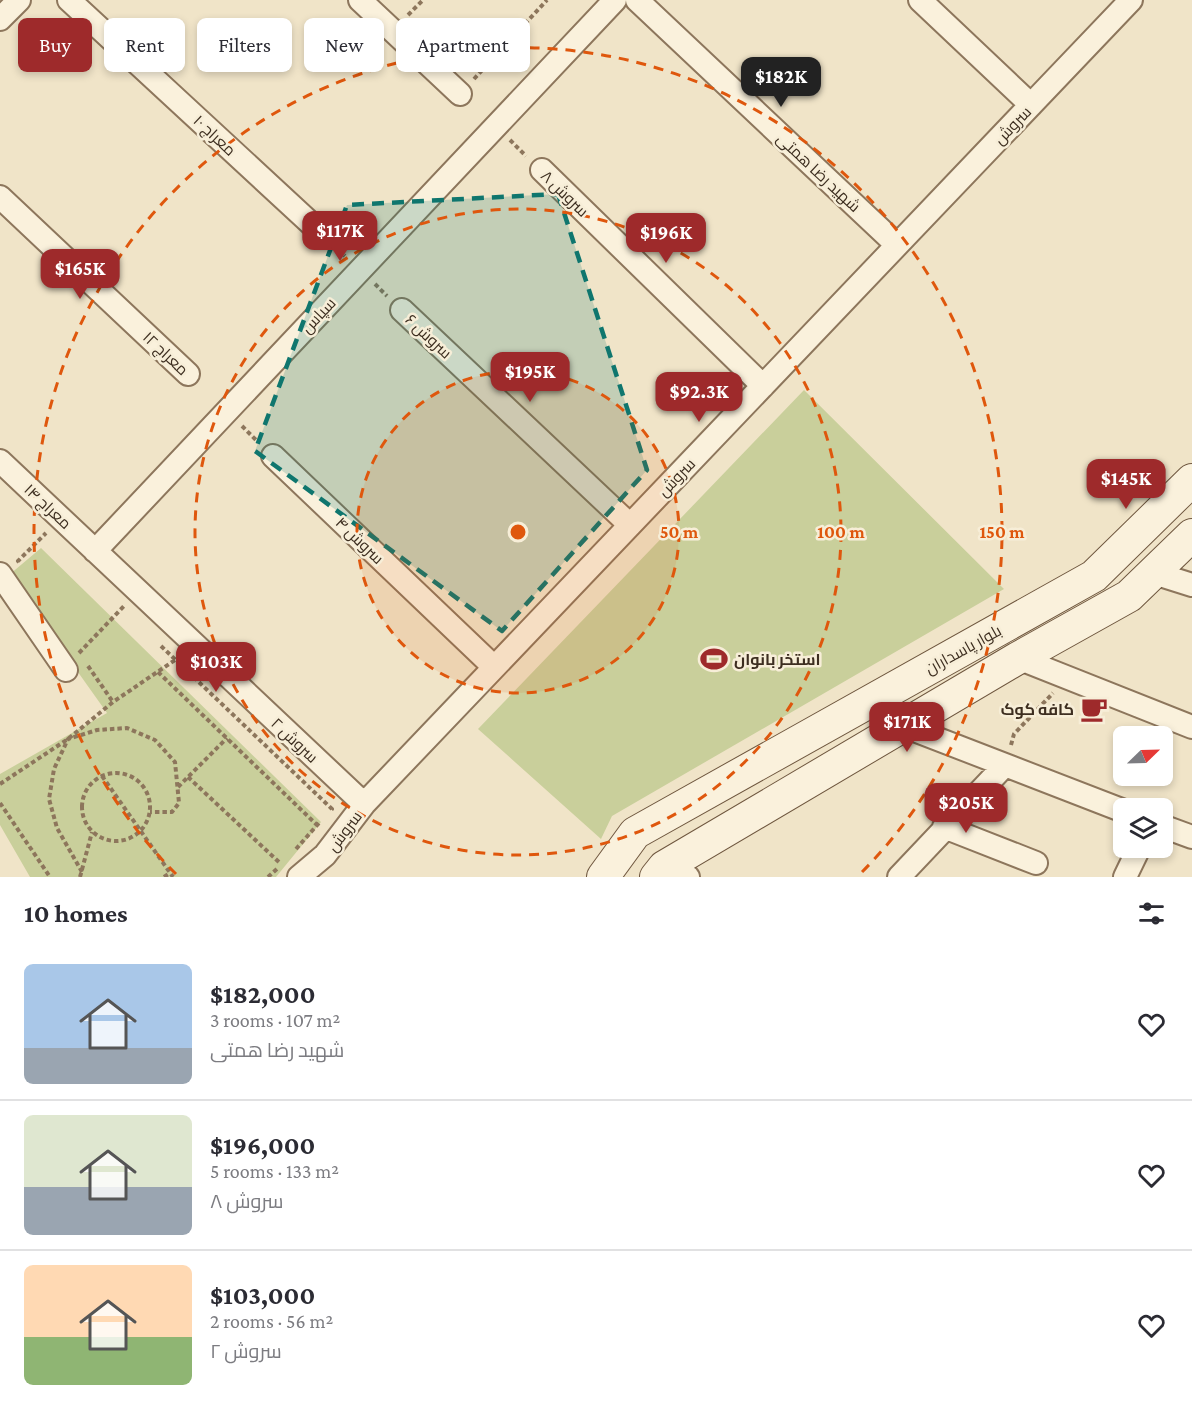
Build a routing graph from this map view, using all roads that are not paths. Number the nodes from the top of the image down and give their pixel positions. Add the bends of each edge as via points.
1 (19, 0) edge
2 (69, 0) edge
3 (360, 0) edge
4 (615, 0) edge
5 (637, 0) edge
6 (920, 0) edge
7 (1131, 0) edge
8 (0, 19) edge
9 (460, 94) road end
10 (1031, 105) junction
11 (542, 170) road end
12 (0, 197) edge
13 (320, 232) road end
14 (897, 245) junction
15 (402, 310) road end
16 (188, 374) dead end
17 (763, 386) junction
18 (273, 456) road end
19 (0, 461) edge
20 (1192, 480) edge
21 (630, 525) junction
22 (1192, 535) edge
23 (96, 551) junction
24 (1154, 573) junction
25 (0, 574) edge
26 (1192, 585) edge
27 (1018, 658) junction
28 (73, 661) road end
29 (494, 667) junction
30 (904, 726) junction
31 (1192, 727) edge
32 (1005, 765) junction
33 (364, 804) junction
34 (1113, 807) edge
35 (945, 827) junction
36 (1173, 830) edge
37 (1192, 837) edge
38 (1134, 858) edge
39 (1036, 863) dead end
40 (290, 871) edge
41 (669, 874) edge
42 (603, 877) edge
43 (899, 877) edge
44 (1125, 877) edge

1 - 8 street
2 - 13 street, معراج ۱۰
3 - 9 street
4 - 23 street, سپاس
5 - 14 street, شهید رضا همتی
6 - 10 street
7 - 10 street, سروش
10 - 14 street, سروش
11 - 17 street, سروش ۸
12 - 16 street, معراج ۱۲
14 - 17 street, سروش
15 - 21 street, سروش ۶
17 - 21 street, سروش
18 - 29 street, سروش ۴
19 - 23 street, معراج ۱۴
20 - 42 main road, بلوار پاسداران via 1094,576 636,833
21 - 29 street, سروش
22 - 24 main road
23 - 33 street, سروش ۲ via 130,599 195,646
24 - 26 street
24 - 27 main road via 1129,596
25 - 28 street
27 - 30 main road
27 - 31 street
29 - 33 street, سروش
30 - 32 street
30 - 41 main road
32 - 34 street
32 - 35 street
33 - 40 street, سروش via 325,855
35 - 39 street
35 - 43 street
36 - 37 street
38 - 44 street

